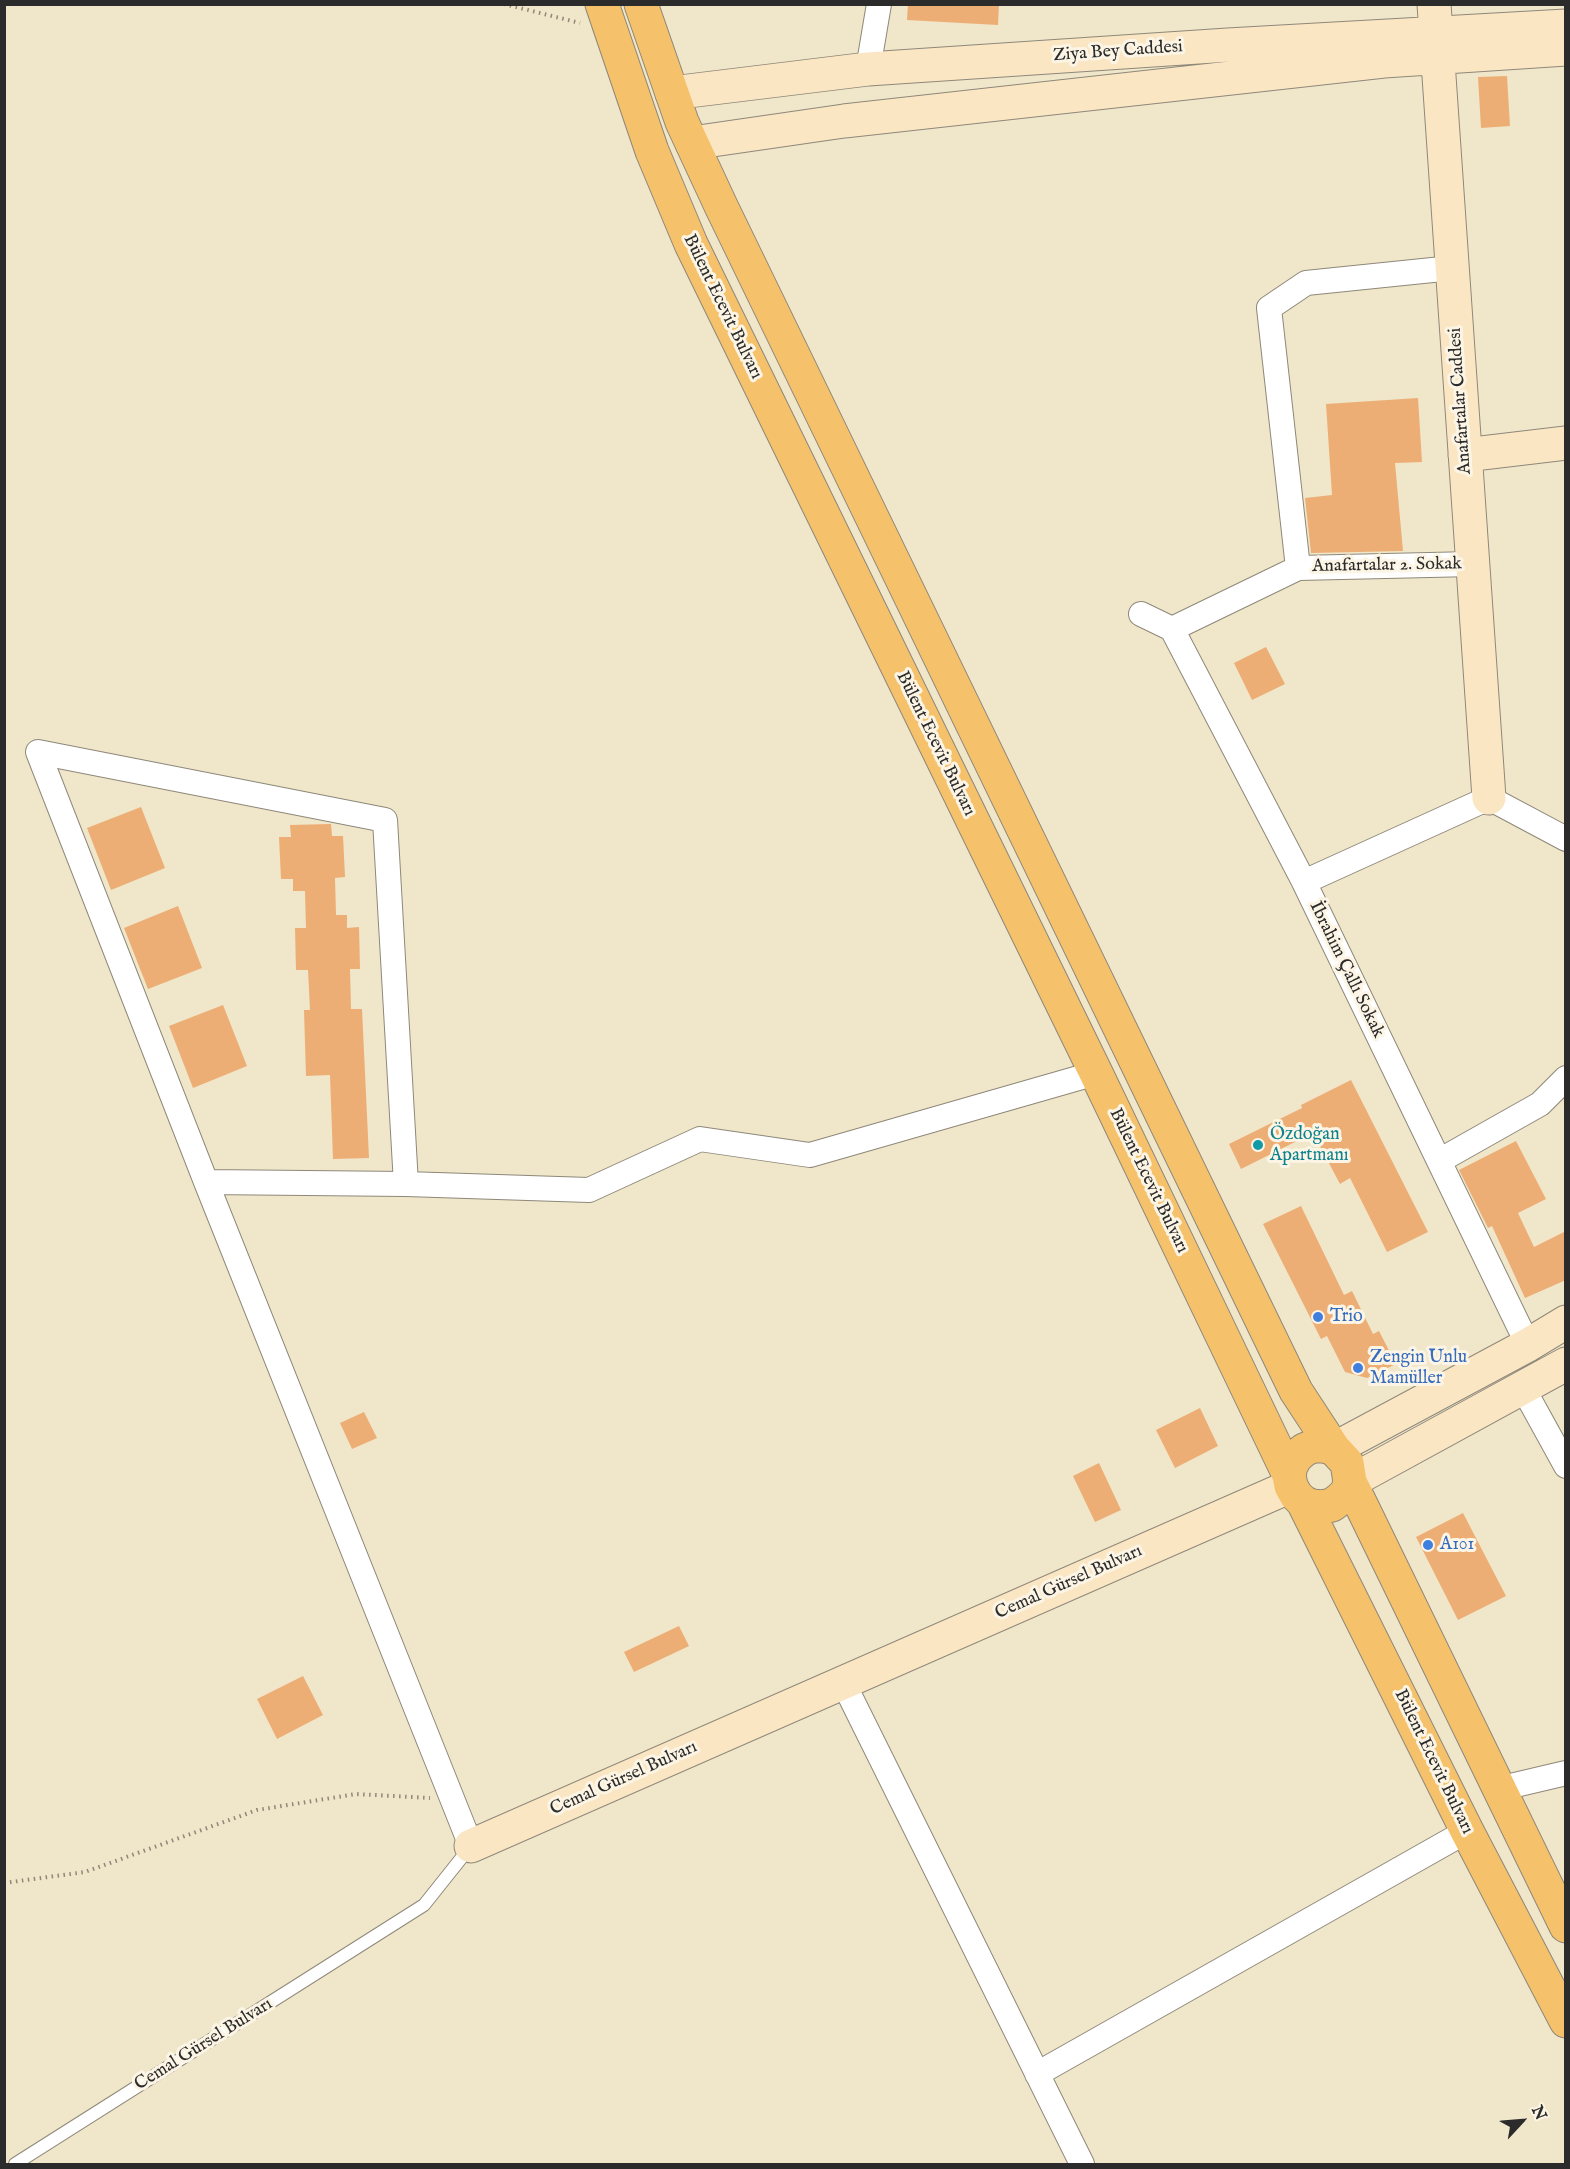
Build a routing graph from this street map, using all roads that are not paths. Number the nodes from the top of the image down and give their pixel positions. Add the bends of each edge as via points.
1 (641, 4) edge
2 (879, 4) edge
3 (606, 17) edge
4 (1566, 26) edge
5 (1436, 32) edge
6 (1566, 49) edge
7 (868, 69) junction
8 (672, 93) junction
9 (692, 143) junction
10 (1452, 268) junction
11 (1566, 443) edge
12 (1465, 455) junction
13 (1473, 564) junction
14 (1298, 568) junction
15 (1142, 614) dead end
16 (1172, 629) junction
17 (1489, 798) junction
18 (1566, 839) edge
19 (1304, 882) junction
20 (1095, 1073) junction
21 (1566, 1078) edge
22 (1439, 1161) junction
23 (206, 1182) junction
24 (406, 1184) junction
25 (1566, 1322) edge
26 (1528, 1345) junction
27 (1566, 1364) edge
28 (1523, 1388) junction
29 (1334, 1449) junction
30 (1566, 1466) edge
31 (1350, 1482) junction
32 (1294, 1488) junction
33 (843, 1682) junction
34 (1566, 1773) edge
35 (1498, 1789) junction
36 (1467, 1831) junction
37 (471, 1846) junction
38 (1566, 1926) edge
39 (1566, 2021) edge
40 (1037, 2074) junction
41 (15, 2164) edge
42 (1082, 2164) edge

1 - 8 main road
2 - 7 street
3 - 20 main road, Bülent Ecevit Bulvarı via 652,151 691,244
4 - 5 street, Ziya Bey Caddesi
5 - 6 street, Ziya Bey Caddesi
5 - 7 street, Ziya Bey Caddesi
5 - 9 street, Ziya Bey Caddesi via 1372,62 844,121
5 - 10 street, Anafartalar Caddesi
7 - 8 street, Ziya Bey Caddesi
8 - 9 main road
9 - 29 main road via 1290,1380
10 - 12 street, Anafartalar Caddesi
10 - 14 street via 1306,283 1269,308
11 - 12 street
12 - 13 street, Anafartalar Caddesi
13 - 14 street, Anafartalar 2. Sokak
13 - 17 street, Anafartalar Caddesi
14 - 16 street, Anafartalar 2. Sokak
15 - 16 street
16 - 19 street, İbrahim Çallı Sokak
17 - 18 street
17 - 19 street
19 - 22 street, İbrahim Çallı Sokak
20 - 24 street via 810,1155 700,1139 589,1190
20 - 32 main road, Bülent Ecevit Bulvarı
21 - 22 street via 1540,1104
22 - 26 street, İbrahim Çallı Sokak
23 - 24 street
23 - 24 street via 38,752 385,820
23 - 37 street
25 - 26 street
26 - 29 street
27 - 28 street
28 - 30 street
28 - 31 street
29 - 31 main road via 1347,1463
29 - 32 main road via 1313,1446 1296,1457 1291,1466
31 - 32 main road via 1347,1492 1332,1505 1312,1506
31 - 35 main road
32 - 33 street, Cemal Gürsel Bulvarı
32 - 36 main road, Bülent Ecevit Bulvarı
33 - 37 street, Cemal Gürsel Bulvarı
33 - 40 street
34 - 35 street
35 - 38 main road
36 - 39 main road, Bülent Ecevit Bulvarı
36 - 40 street
37 - 41 lane, Cemal Gürsel Bulvarı via 424,1905
40 - 42 street

